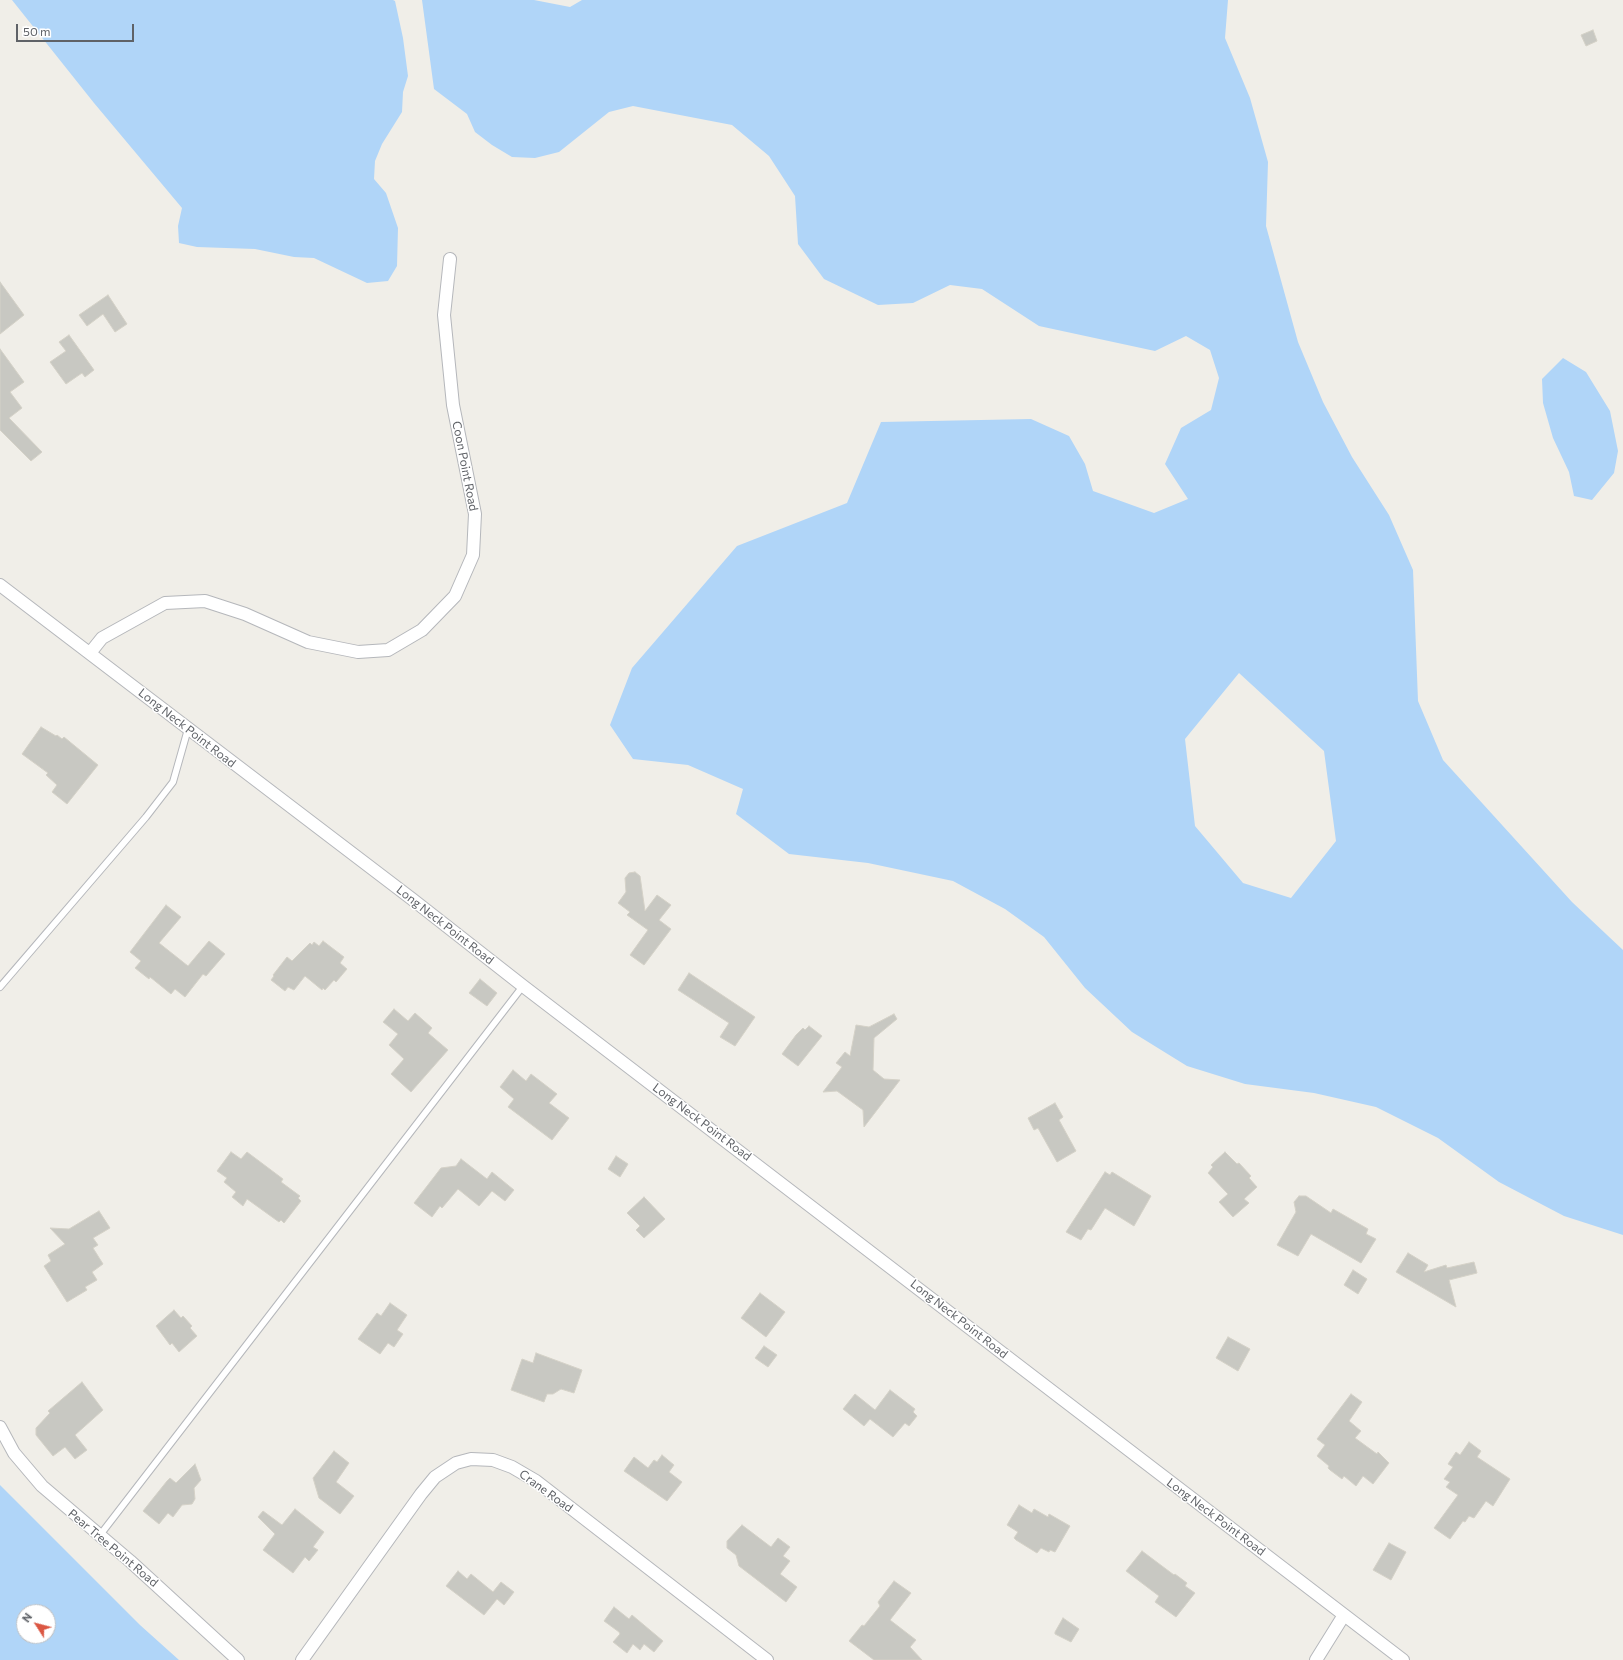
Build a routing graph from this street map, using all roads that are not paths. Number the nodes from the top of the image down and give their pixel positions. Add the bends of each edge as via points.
1 (450, 259) dead end
2 (0, 585) edge
3 (90, 653) junction
4 (188, 729) junction
5 (0, 986) edge
6 (523, 986) junction
7 (0, 1427) edge
8 (100, 1535) junction
9 (1344, 1615) junction
10 (238, 1660) edge
11 (302, 1660) edge
12 (767, 1660) edge
13 (1316, 1660) edge
14 (1403, 1660) edge

1 - 3 street, Coon Point Road via 444,315 453,405 475,514 474,555 455,596 422,630 388,650 358,652 308,642 245,614 205,601 165,603 102,638
2 - 3 street, Long Neck Point Road
3 - 4 street, Long Neck Point Road
4 - 5 lane via 173,782 146,817
4 - 6 street, Long Neck Point Road
6 - 8 lane
6 - 9 street, Long Neck Point Road
7 - 8 street, Pear Tree Point Road via 14,1453 42,1486
8 - 10 street, Pear Tree Point Road
9 - 13 street
9 - 14 street, Long Neck Point Road
11 - 12 street, Crane Road via 421,1494 440,1474 456,1463 471,1459 493,1460 512,1467 536,1481

